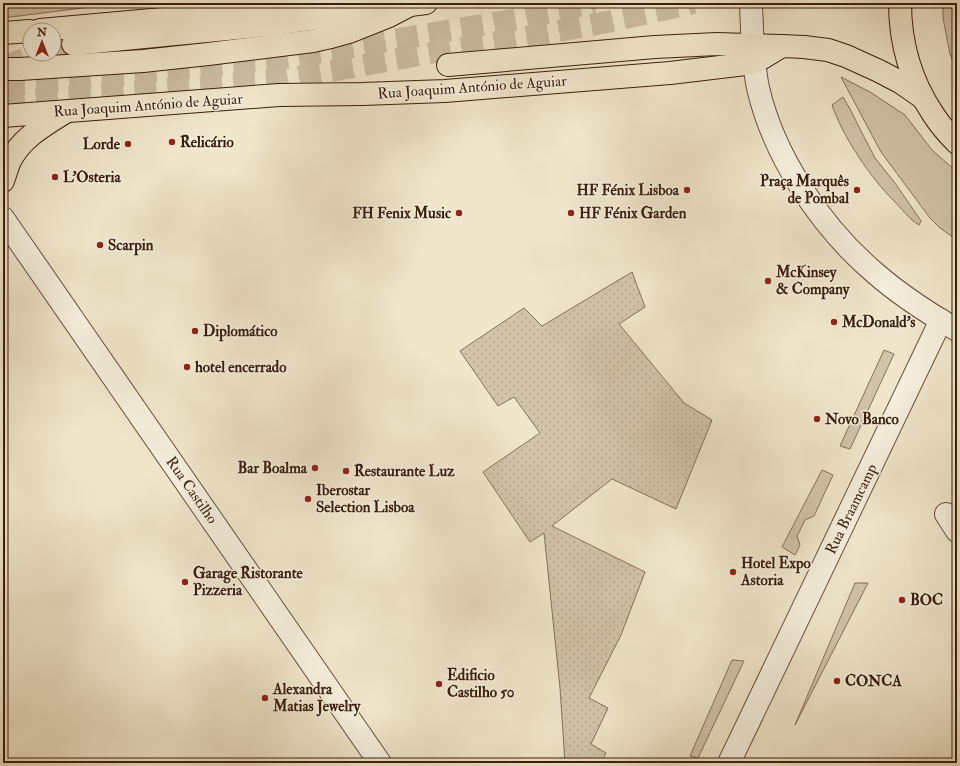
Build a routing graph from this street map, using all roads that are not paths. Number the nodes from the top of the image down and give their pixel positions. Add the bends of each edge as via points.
1 (751, 3) edge
2 (900, 3) edge
3 (418, 4) edge
4 (62, 28) tunnel mouth
5 (22, 32) edge
6 (3, 33) edge
7 (22, 36) edge
8 (73, 44) tunnel mouth
9 (3, 45) edge
10 (753, 54) junction
11 (448, 65) dead end
12 (3, 69) edge
13 (923, 98) junction
14 (68, 111) junction
15 (3, 116) edge
16 (957, 143) edge
17 (3, 181) edge
18 (3, 218) edge
19 (949, 325) edge
20 (380, 763) edge
21 (730, 763) edge

1 - 10 street
2 - 13 main road via 905,52 912,76
3 - 4 main road via 305,4
3 - 8 main road via 267,24
3 - 12 main road via 354,30 314,41 143,60
5 - 6 main road
7 - 9 main road
10 - 11 main road via 718,44
10 - 13 main road via 782,46 828,50 879,71
10 - 14 main road, Rua Joaquim António de Aguiar via 670,73 446,91 279,95
10 - 19 street via 758,87 775,137 796,177 828,224 875,273 905,297
13 - 16 main road via 933,116
14 - 15 main road, Rua Joaquim António de Aguiar
14 - 17 main road via 33,133 20,145
18 - 20 street, Rua Castilho
19 - 21 street, Rua Braamcamp

